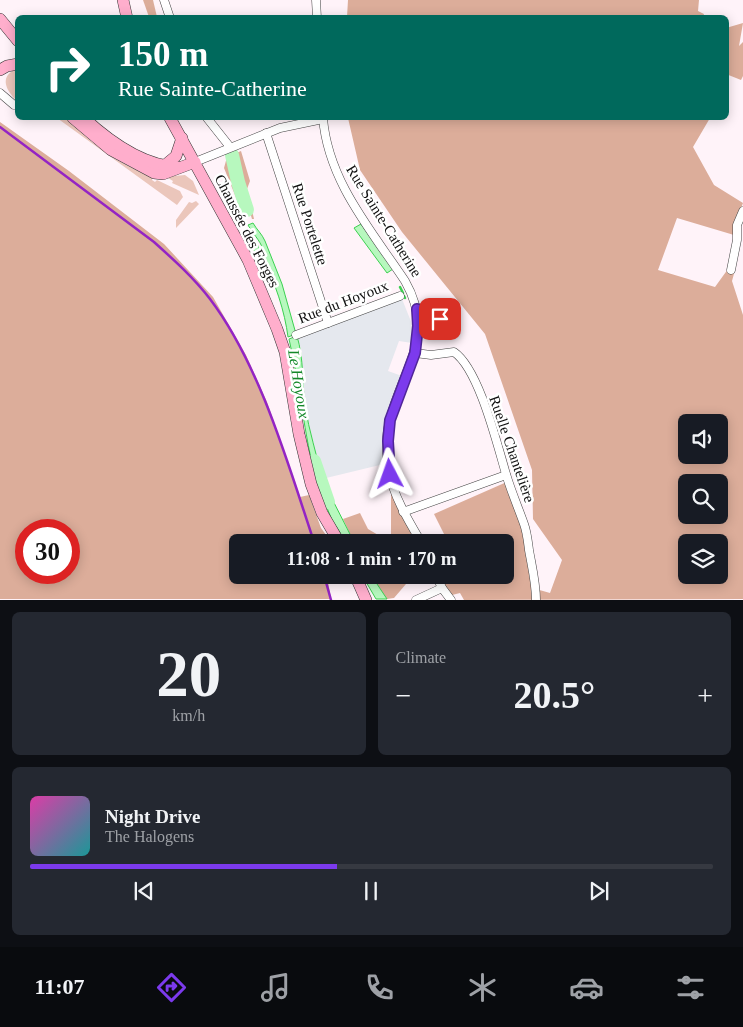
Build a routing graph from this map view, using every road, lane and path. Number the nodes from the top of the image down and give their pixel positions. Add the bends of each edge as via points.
1 (123, 0) edge
2 (164, 0) edge
3 (316, 0) edge
4 (126, 15) edge
5 (169, 15) edge
6 (317, 15) edge
7 (0, 18) edge
8 (15, 37) edge
9 (15, 65) edge
10 (0, 70) edge
11 (0, 93) edge
12 (14, 105) dead end
13 (75, 120) edge
14 (86, 120) edge
15 (171, 120) edge
16 (209, 120) edge
17 (315, 120) edge
18 (324, 120) edge
19 (266, 133) junction
20 (182, 138) junction
21 (230, 147) junction
22 (194, 162) junction
23 (164, 166) junction
24 (182, 167) junction
25 (743, 211) edge
26 (732, 270) dead end
27 (400, 296) dead end
28 (417, 309) junction
29 (328, 322) junction
30 (445, 334) dead end
31 (296, 335) dead end
32 (415, 353) junction
33 (506, 475) junction
34 (403, 512) junction
35 (334, 534) edge
36 (415, 534) edge
37 (359, 584) edge
38 (440, 584) edge
39 (442, 588) junction
40 (366, 600) edge
41 (416, 600) edge
42 (451, 600) edge
43 (536, 600) edge

1 - 4 main road
2 - 5 street
3 - 6 street
7 - 8 main road
9 - 10 main road
11 - 12 street
13 - 24 main road via 111,150 154,173 163,174
14 - 23 main road via 127,151
15 - 20 main road, Chaussée des Forges
16 - 21 street
17 - 19 street
18 - 28 street, Rue Sainte-Catherine via 327,144 341,183 405,281
19 - 21 street
19 - 29 street, Rue Portelette
20 - 22 main road, Chaussée des Forges
20 - 23 main road via 176,156
21 - 22 street
22 - 24 main road
22 - 35 main road, Chaussée des Forges via 248,260 281,340 311,484
23 - 24 main road
25 - 26 street via 737,225
27 - 29 street, Rue du Hoyoux
28 - 30 street via 440,319
28 - 32 street, Rue Sainte-Catherine
29 - 31 street, Rue du Hoyoux
32 - 33 street, Ruelle Chantelière via 454,352 465,364 494,429
32 - 34 street, Rue Sainte-Catherine via 390,420 388,441 388,468
33 - 34 street
33 - 43 street, Ruelle Chantelière via 525,525
34 - 36 street, Rue Sainte-Catherine
37 - 40 main road
38 - 39 street
39 - 41 street
39 - 42 street

